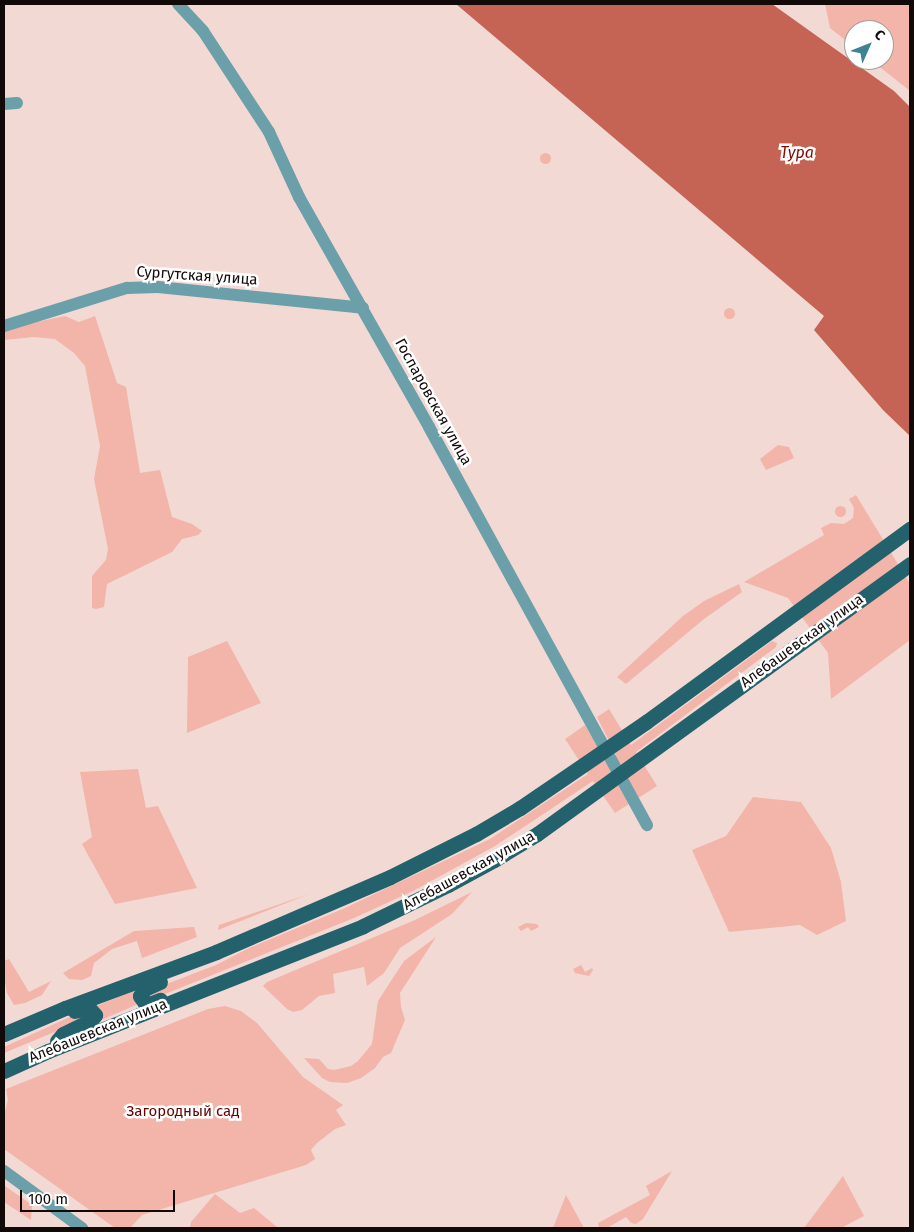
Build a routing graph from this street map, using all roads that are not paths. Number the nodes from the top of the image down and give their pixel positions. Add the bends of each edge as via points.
1 (178, 4) edge
2 (17, 103) dead end
3 (4, 104) edge
4 (363, 308) junction
5 (4, 326) edge
6 (910, 529) edge
7 (910, 564) edge
8 (647, 825) dead end
9 (196, 958) junction
10 (182, 997) junction
11 (65, 1008) junction
12 (4, 1034) edge
13 (48, 1051) junction
14 (4, 1071) edge
15 (4, 1171) edge
16 (82, 1228) edge

1 - 4 street, Госпаровская улица via 203,32 252,103 299,197
2 - 3 street
4 - 5 street, Сургутская улица via 158,287 127,288
4 - 8 street, Госпаровская улица
6 - 9 main road, Алебашевская улица via 646,722 520,808 421,862
7 - 10 main road, Алебашевская улица via 583,802 494,860 403,908 236,978
9 - 10 main road via 177,975 144,989 140,996 149,1004
9 - 11 main road, Алебашевская улица
10 - 13 main road, Алебашевская улица
11 - 12 main road, Алебашевская улица
11 - 13 main road via 89,1008 95,1015 90,1021 63,1034
13 - 14 main road, Алебашевская улица
15 - 16 street

